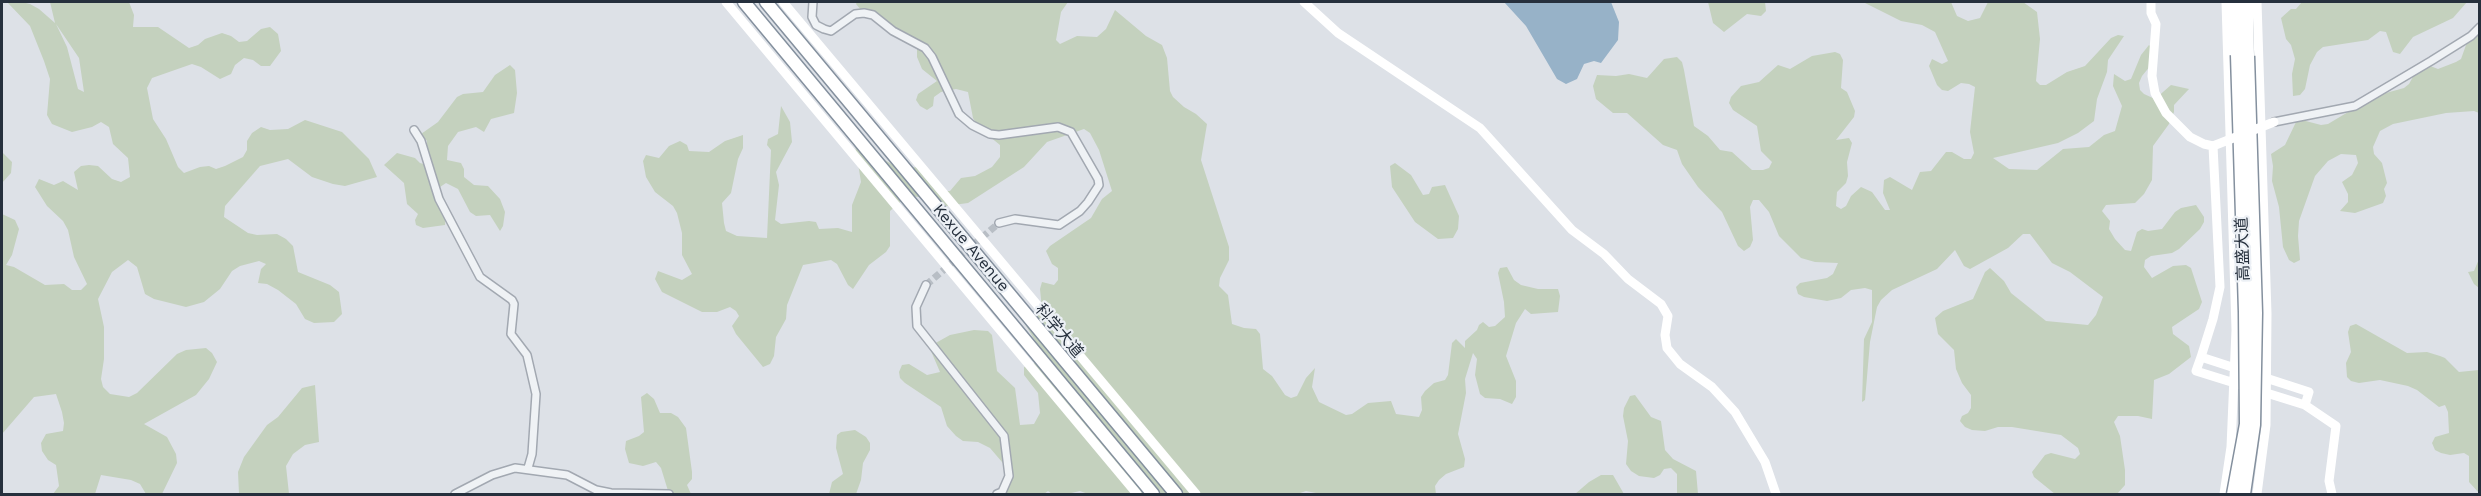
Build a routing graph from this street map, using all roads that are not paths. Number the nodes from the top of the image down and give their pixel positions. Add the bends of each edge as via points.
1 (726, 2) edge
2 (744, 2) edge
3 (766, 2) edge
4 (783, 2) edge
5 (813, 2) edge
6 (1304, 2) edge
7 (2151, 2) edge
8 (2226, 2) edge
9 (2235, 2) edge
10 (2247, 2) edge
11 (2257, 2) edge
12 (2480, 27) edge
13 (2242, 56) junction
14 (2274, 122) joint
15 (414, 130) dead end
16 (2213, 146) junction
17 (999, 223) tunnel mouth
18 (926, 285) tunnel mouth
19 (2201, 357) junction
20 (2234, 368) junction
21 (2266, 379) junction
22 (2234, 383) junction
23 (2266, 393) junction
24 (2305, 405) junction
25 (528, 468) junction
26 (455, 495) edge
27 (669, 495) edge
28 (997, 495) edge
29 (1137, 495) edge
30 (1153, 495) edge
31 (1176, 495) edge
32 (1196, 495) edge
33 (1776, 495) edge
34 (2224, 495) edge
35 (2233, 495) edge
36 (2244, 495) edge
37 (2257, 495) edge
38 (2332, 495) edge

1 - 29 main road
2 - 30 highway, Kexue Avenue
3 - 31 highway, Kexue Avenue
4 - 32 main road, 科学大道
5 - 17 street via 812,17 824,29 831,30 855,14 864,13 925,48 959,114 990,134 1058,127 1071,132 1098,179 1099,185 1088,201 1059,225 1015,219
6 - 33 main road via 1338,33 1480,128 1572,230 1661,304 1668,316 1667,348 1735,412 1765,462
7 - 16 main road via 2156,24 2152,75 2155,93 2166,113 2190,137
8 - 20 main road, 高盛大道
9 - 13 highway, 高盛大道
10 - 13 highway, 高盛大道
11 - 21 main road, 高盛大道
12 - 14 street via 2355,106
13 - 35 highway, 高盛大道, bridge via 2246,424
13 - 36 highway, 高盛大道, bridge via 2256,313 2254,425
14 - 16 main road, bridge
15 - 25 street via 439,199 480,277 514,304 511,334 527,356 536,394
16 - 19 main road via 2220,287
18 - 28 street via 916,307 917,326 1004,436 1009,476
19 - 20 main road
19 - 22 main road via 2196,371
20 - 21 main road
20 - 22 main road, 高盛大道
21 - 23 main road, 高盛大道
21 - 24 main road via 2309,392
22 - 23 main road
22 - 34 main road, 高盛大道
23 - 24 main road
23 - 37 main road, 高盛大道
24 - 38 main road via 2336,426 2329,481
25 - 26 street via 501,471
25 - 27 street via 567,475 611,493

